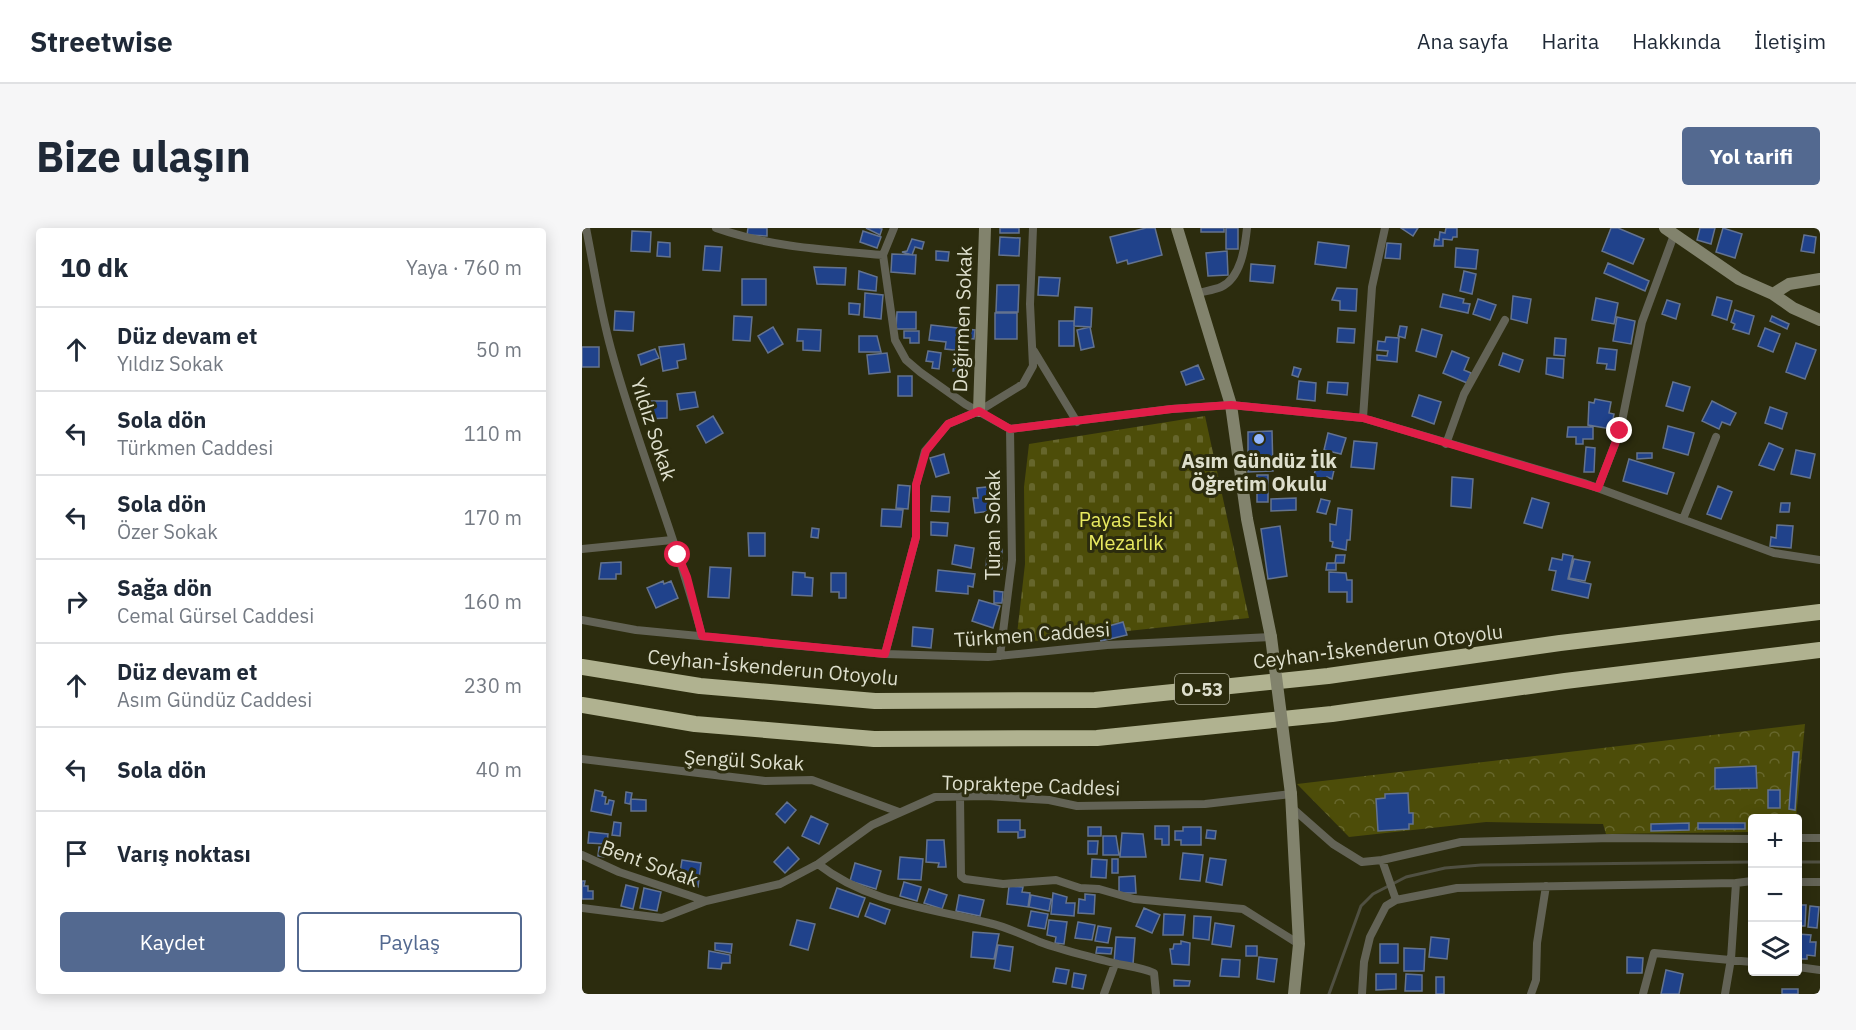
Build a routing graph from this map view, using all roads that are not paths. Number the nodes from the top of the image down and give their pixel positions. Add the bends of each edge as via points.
1 (586, 228) edge
2 (716, 228) edge
3 (894, 228) edge
4 (985, 228) edge
5 (1033, 228) edge
6 (1177, 228) edge
7 (1247, 228) edge
8 (1385, 228) edge
9 (730, 231) edge
10 (1669, 232) edge
11 (883, 255) junction
12 (1820, 279) edge
13 (1198, 293) junction
14 (1773, 294) junction
15 (1505, 320) dead end
16 (1820, 320) edge
17 (1034, 351) junction
18 (1231, 405) junction
19 (979, 411) junction
20 (1363, 418) junction
21 (1077, 422) junction
22 (1010, 429) junction
23 (1716, 437) dead end
24 (1446, 444) junction
25 (1598, 488) junction
26 (1683, 519) junction
27 (672, 540) junction
28 (582, 549) edge
29 (1820, 560) edge
30 (1820, 612) edge
31 (582, 620) edge
32 (702, 636) junction
33 (1271, 637) junction
34 (1820, 650) edge
35 (885, 654) junction
36 (1000, 656) junction
37 (582, 667) edge
38 (582, 705) edge
39 (582, 759) edge
40 (960, 796) junction
41 (1291, 800) junction
42 (899, 812) junction
43 (1820, 837) edge
44 (1802, 838) edge
45 (1748, 839) edge
46 (582, 855) edge
47 (1382, 860) junction
48 (818, 864) junction
49 (1748, 882) edge
50 (1802, 882) edge
51 (1820, 882) edge
52 (1736, 883) junction
53 (1546, 886) junction
54 (1394, 895) junction
55 (706, 901) junction
56 (582, 908) edge
57 (1299, 944) junction
58 (1731, 959) junction
59 (1748, 961) edge
60 (1115, 964) junction
61 (1802, 968) edge
62 (1820, 970) edge
63 (1104, 994) edge
64 (1156, 994) edge
65 (1294, 994) edge
66 (1362, 994) edge
67 (1531, 994) edge
68 (1643, 994) edge
69 (1725, 994) edge

1 - 27 street, Yıldız Sokak via 611,349
2 - 9 street
3 - 11 street
4 - 19 street, Değirmen Sokak
5 - 17 street via 1030,304
6 - 13 street
7 - 13 street via 1245,251 1234,274 1223,286
8 - 20 street via 1372,287
9 - 11 street via 747,239 788,246
10 - 14 street via 1739,279
10 - 25 street via 1642,322 1620,431
11 - 19 street via 895,340 906,360
12 - 14 street via 1789,284
13 - 18 street
14 - 16 street
15 - 24 street via 1464,394
17 - 19 street via 1028,379
17 - 21 street
18 - 20 street
18 - 21 street
18 - 33 street via 1247,519
19 - 22 street
19 - 35 street via 948,424 926,451 916,485 916,537
20 - 24 street
21 - 22 street
22 - 36 street, Turan Sokak via 1012,560
23 - 26 street
24 - 25 street
25 - 26 street
26 - 29 street via 1774,553
27 - 28 street
27 - 32 street, Yıldız Sokak via 687,577
30 - 37 highway, Ceyhan-İskenderun Otoyolu / O-53 via 1328,676 1095,700 875,701 700,686
31 - 32 street, Türkmen Caddesi
32 - 35 street, Türkmen Caddesi
33 - 36 street, Türkmen Caddesi via 1107,645
33 - 41 street, bridge
34 - 38 highway, O-53 via 1332,714 1097,738 873,739 696,724
35 - 36 street, Türkmen Caddesi
39 - 42 street, Şengül Sokak via 765,781 812,780
40 - 41 street, Topraktepe Caddesi via 1048,800 1077,806
40 - 42 street, Topraktepe Caddesi via 935,797
40 - 57 street via 960,860 961,876 965,879 1003,884 1056,880 1134,899 1243,909
41 - 47 street via 1333,844 1362,862
41 - 57 street
42 - 48 street, Topraktepe Caddesi via 872,825
43 - 44 street
45 - 47 street via 1461,842
46 - 55 street, Bent Sokak via 618,872
47 - 54 street
48 - 55 street, Topraktepe Caddesi via 780,884
48 - 60 street via 838,880 880,897 989,923
49 - 52 street
50 - 51 street
52 - 53 street
52 - 58 street
53 - 54 street via 1457,888
53 - 67 street via 1536,980
54 - 66 street via 1370,937
55 - 56 street, Topraktepe Caddesi via 662,918
57 - 65 street
58 - 59 street
58 - 68 street via 1654,952
58 - 69 street
60 - 63 street
60 - 64 street via 1154,973
61 - 62 street

